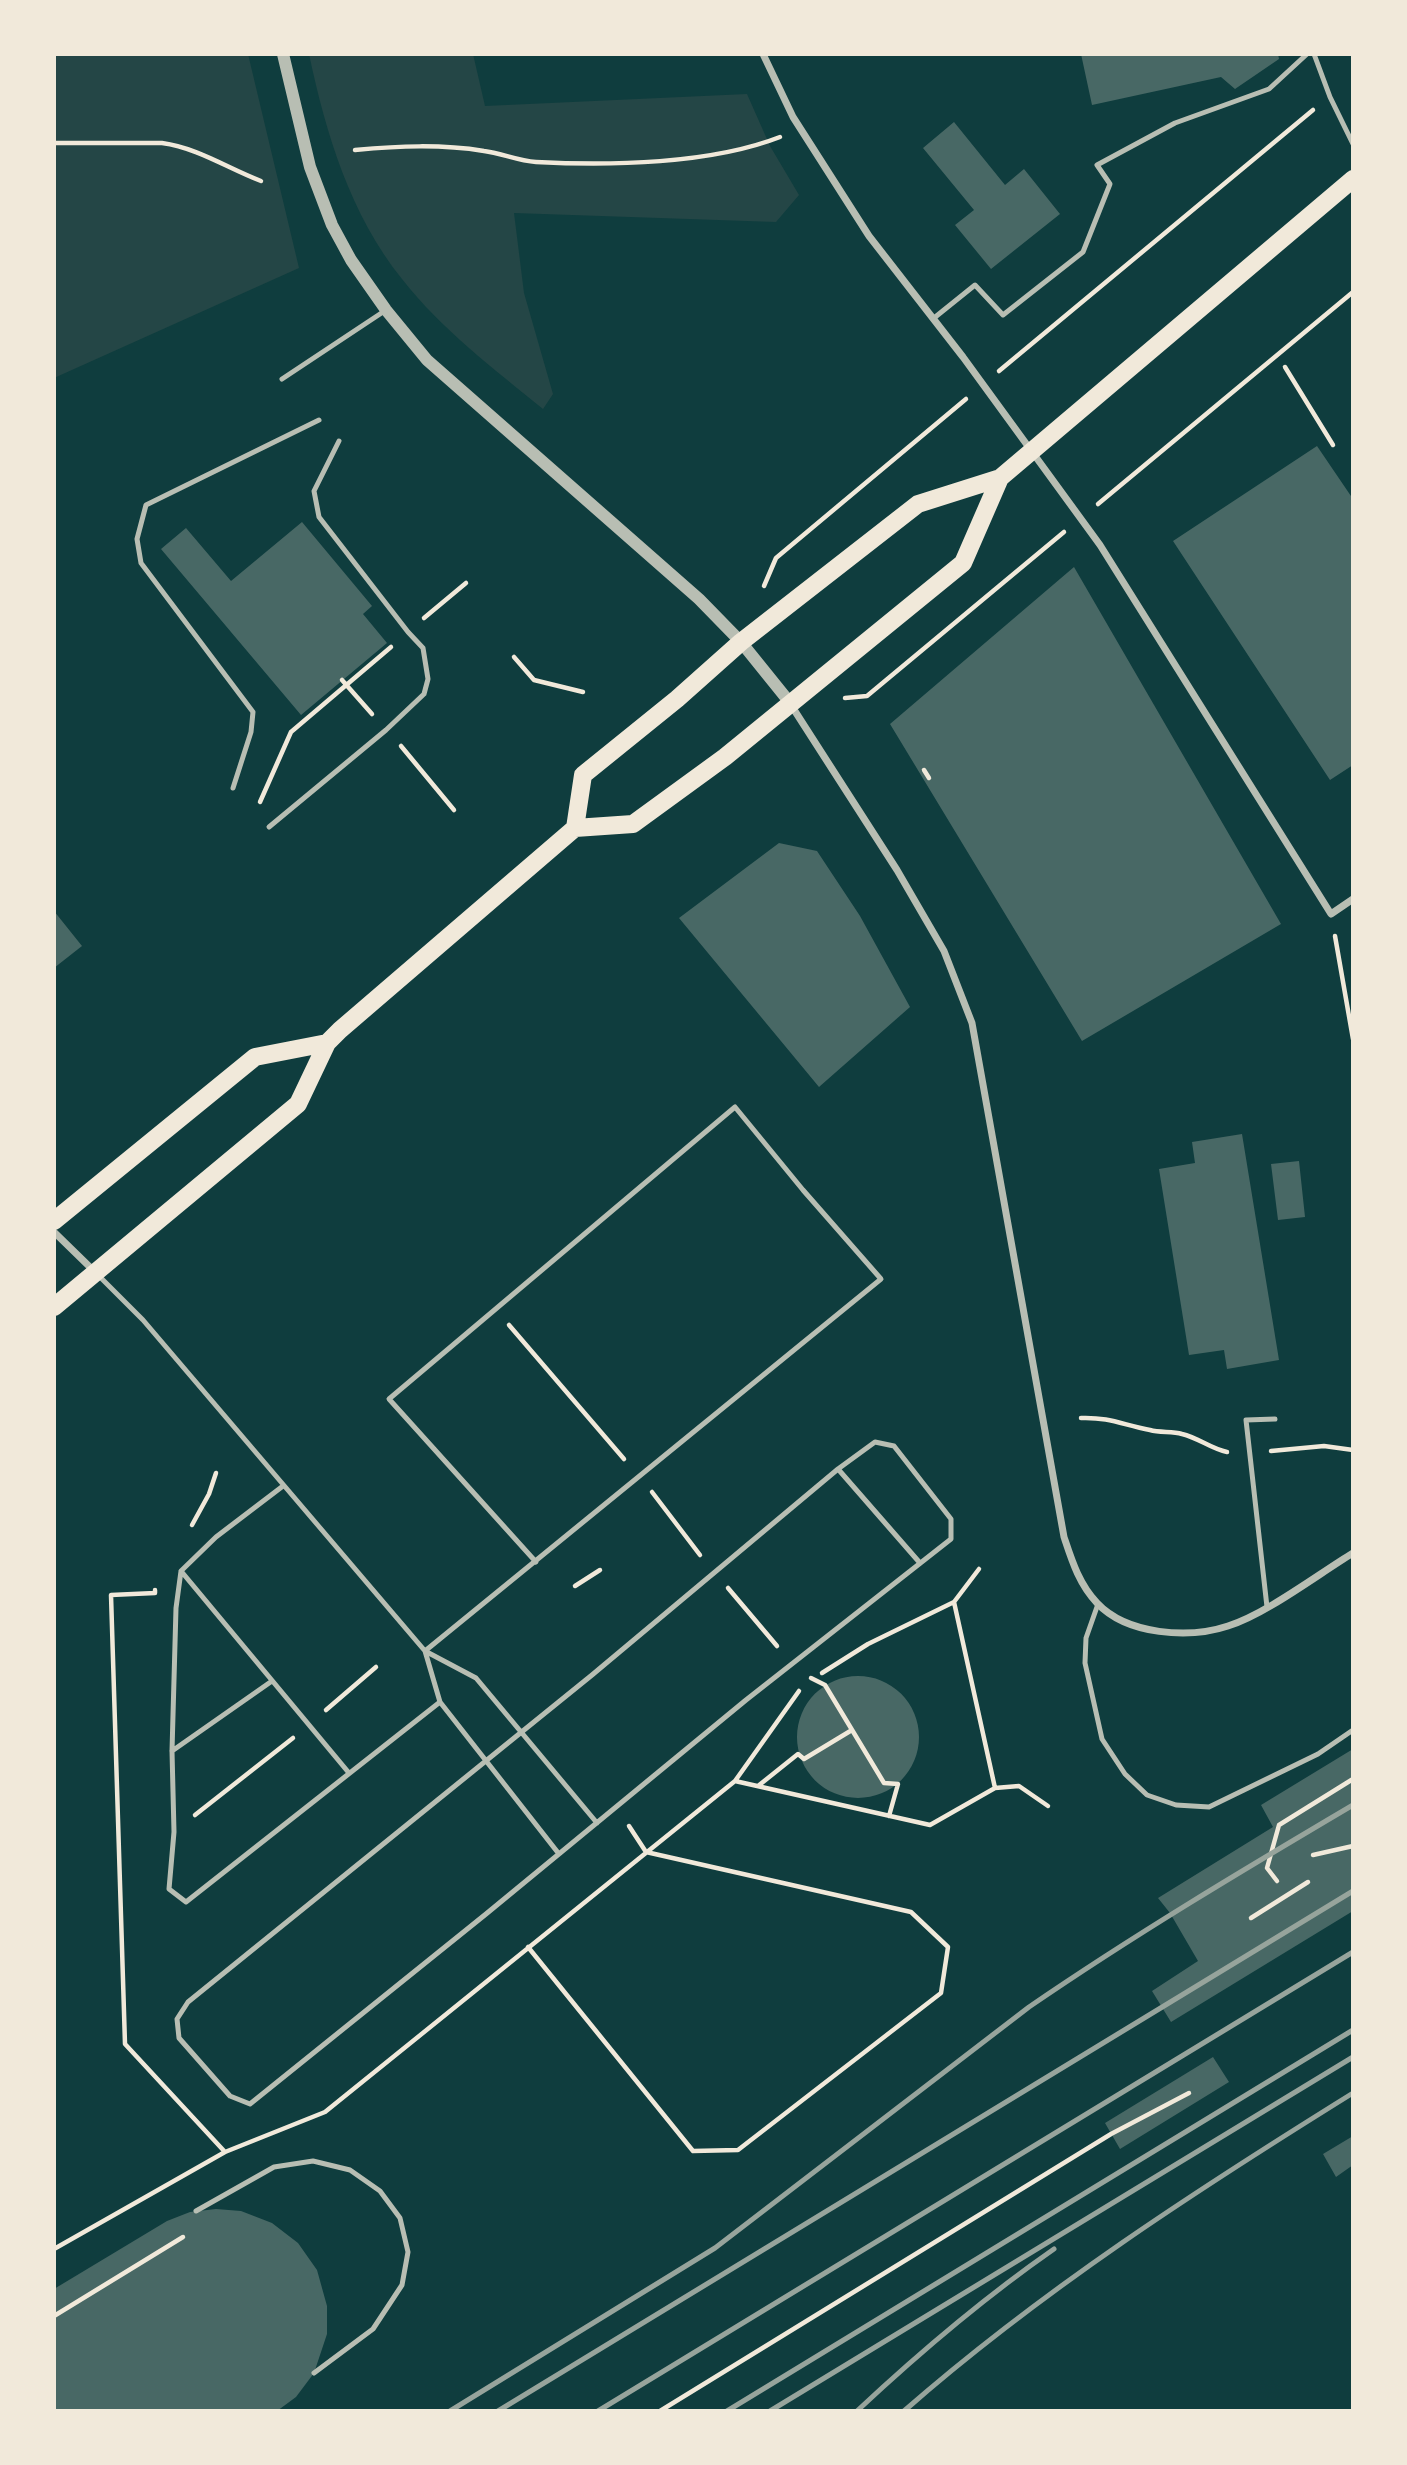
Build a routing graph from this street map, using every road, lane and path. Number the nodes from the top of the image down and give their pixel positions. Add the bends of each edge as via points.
1 (283, 54) edge
2 (763, 54) edge
3 (1307, 54) edge
4 (1314, 54) edge
5 (1330, 97) junction
6 (800, 129) junction
7 (54, 143) edge
8 (1353, 145) edge
9 (355, 150) dead end
10 (1353, 179) edge
11 (261, 181) dead end
12 (1353, 292) edge
13 (386, 310) junction
14 (934, 318) junction
15 (1021, 352) dead end
16 (1285, 368) dead end
17 (282, 379) dead end
18 (955, 408) dead end
19 (319, 420) dead end
20 (338, 441) dead end
21 (1333, 445) dead end
22 (1031, 451) junction
23 (999, 478) junction
24 (1111, 493) dead end
25 (1047, 546) dead end
26 (466, 583) dead end
27 (763, 590) dead end
28 (408, 632) junction
29 (741, 642) junction
30 (514, 657) dead end
31 (583, 692) dead end
32 (842, 698) dead end
33 (791, 704) junction
34 (924, 770) dead end
35 (929, 778) dead end
36 (233, 788) dead end
37 (255, 812) dead end
38 (268, 827) dead end
39 (575, 828) junction
40 (1353, 900) edge
41 (1331, 914) junction
42 (1353, 1039) edge
43 (327, 1043) junction
44 (54, 1221) edge
45 (54, 1232) edge
46 (94, 1272) junction
47 (54, 1307) edge
48 (1081, 1418) dead end
49 (1275, 1419) dead end
50 (1353, 1450) edge
51 (1250, 1454) junction
52 (838, 1469) junction
53 (216, 1473) dead end
54 (283, 1486) junction
55 (191, 1527) dead end
56 (1353, 1553) edge
57 (536, 1562) junction
58 (920, 1563) junction
59 (979, 1569) dead end
60 (600, 1570) dead end
61 (181, 1571) junction
62 (157, 1581) dead end
63 (575, 1586) dead end
64 (954, 1602) junction
65 (1098, 1604) junction
66 (1267, 1607) junction
67 (425, 1651) junction
68 (376, 1667) dead end
69 (272, 1681) junction
70 (825, 1685) dead end
71 (440, 1702) junction
72 (309, 1725) junction
73 (852, 1730) junction
74 (1353, 1730) edge
75 (520, 1732) junction
76 (172, 1751) junction
77 (486, 1760) junction
78 (349, 1773) junction
79 (1353, 1779) edge
80 (735, 1781) junction
81 (758, 1786) junction
82 (995, 1788) junction
83 (1048, 1806) dead end
84 (623, 1816) dead end
85 (889, 1816) junction
86 (597, 1823) junction
87 (174, 1832) junction
88 (1353, 1846) edge
89 (646, 1852) junction
90 (559, 1854) junction
91 (1313, 1855) dead end
92 (1277, 1881) dead end
93 (1308, 1882) dead end
94 (1251, 1918) dead end
95 (527, 1947) junction
96 (1189, 2093) dead end
97 (225, 2152) junction
98 (196, 2211) dead end
99 (183, 2236) dead end
100 (54, 2249) edge
101 (54, 2316) edge
102 (314, 2373) dead end
103 (660, 2411) edge

1 - 13 street via 310,167 328,216 351,260
2 - 6 street
3 - 14 lane via 1269,89 1175,123 1097,165 1111,184 1083,252 1003,315 975,285
4 - 5 lane
5 - 8 lane
5 - 15 path
6 - 9 path via 756,146 708,156 643,161 533,162 443,145
6 - 14 street via 869,236
7 - 11 path via 178,145
10 - 22 main road
12 - 24 path
13 - 17 lane
13 - 29 street via 427,360 699,599
14 - 22 street
16 - 21 path
18 - 27 path via 776,558
19 - 36 lane via 146,505 137,539 141,563 253,712
20 - 28 lane via 314,491 319,517
22 - 23 main road
22 - 41 street via 1100,545
23 - 29 main road via 918,504
23 - 33 main road via 963,563
25 - 32 path via 867,696
26 - 28 path
28 - 37 path via 291,732
28 - 38 lane via 423,648 428,679 424,694
29 - 33 street
29 - 39 main road via 583,775
30 - 31 path via 534,680
33 - 39 main road via 633,824
33 - 65 street via 944,951 972,1023 1064,1536 1076,1574
34 - 35 path
39 - 43 main road
40 - 41 street
41 - 42 path
43 - 44 main road via 255,1057
43 - 46 main road via 298,1104
45 - 46 street
46 - 47 main road
46 - 54 lane via 143,1320
48 - 51 path via 1114,1419 1151,1431 1184,1434 1224,1452
49 - 51 lane via 1246,1420
50 - 51 path via 1306,1446
51 - 66 lane
52 - 58 lane
52 - 58 lane via 875,1441 894,1446 951,1519 951,1539
52 - 75 lane
53 - 55 path
54 - 61 lane via 216,1537
54 - 67 lane
56 - 66 street
57 - 57 lane via 881,1279 735,1107 389,1399
57 - 67 lane
58 - 86 lane
59 - 64 path
60 - 63 path
61 - 69 lane
61 - 76 lane
62 - 97 path via 155,1593 111,1595 125,2044
64 - 80 path via 868,1644 806,1684
64 - 82 path
65 - 66 street via 1128,1623 1162,1633 1229,1626
65 - 74 lane via 1086,1638 1085,1663 1102,1739 1125,1774 1147,1795 1176,1805 1209,1807 1318,1754
67 - 71 lane
67 - 75 lane via 476,1678
68 - 72 path
69 - 72 lane
69 - 76 lane
70 - 73 path
71 - 77 lane
71 - 78 lane
72 - 78 lane
72 - 87 path
73 - 81 path via 804,1759 798,1754
73 - 85 path via 884,1783 898,1784
75 - 77 lane
75 - 86 lane
76 - 87 lane
77 - 90 lane
77 - 90 lane via 188,2002 177,2019 179,2038 230,2096 250,2104
78 - 87 lane via 186,1902 169,1889
79 - 92 path via 1279,1825 1267,1868
80 - 81 path
80 - 89 path
81 - 85 path
82 - 83 path via 1019,1786
82 - 85 path via 930,1825
84 - 89 path
86 - 90 lane
88 - 91 path
89 - 95 path
89 - 95 path via 911,1912 948,1947 941,1993 738,2150 693,2151
93 - 94 path
95 - 97 path via 325,2112
96 - 103 path via 1111,2134
97 - 100 path
98 - 102 lane via 274,2167 313,2161 350,2170 380,2191 400,2218 408,2252 402,2285 373,2329
99 - 101 path

